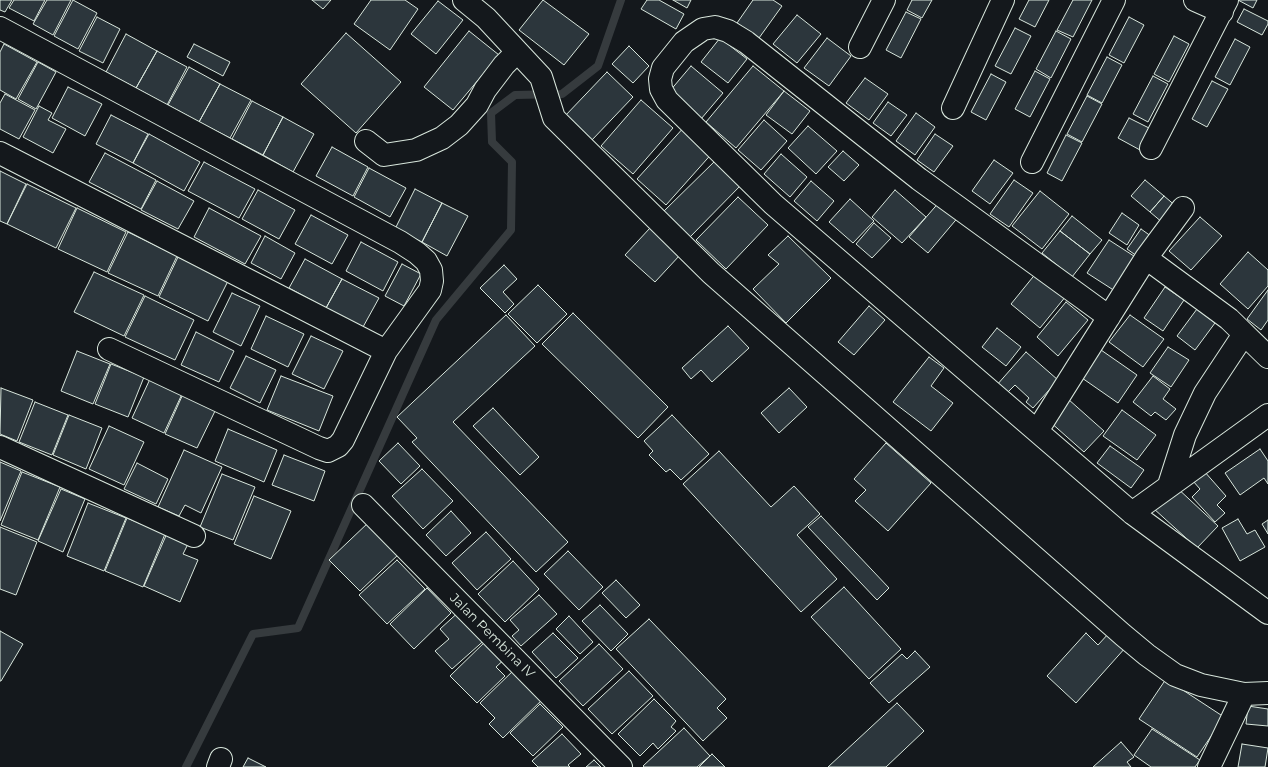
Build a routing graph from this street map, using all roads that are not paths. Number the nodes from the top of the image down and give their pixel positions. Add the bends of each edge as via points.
1 (464, 0) edge
2 (884, 0) edge
3 (1003, 0) edge
4 (1114, 0) edge
5 (1195, 0) edge
6 (1224, 6) edge
7 (0, 28) edge
8 (860, 48) dead end
9 (517, 52) junction
10 (953, 108) dead end
11 (366, 141) dead end
12 (1151, 148) dead end
13 (0, 153) edge
14 (1032, 162) dead end
15 (1183, 208) dead end
16 (1146, 258) junction
17 (1109, 317) junction
18 (1244, 334) junction
19 (109, 349) dead end
20 (386, 350) junction
21 (1268, 358) edge
22 (1268, 415) edge
23 (1037, 430) junction
24 (0, 447) edge
25 (1169, 485) junction
26 (363, 505) dead end
27 (1132, 513) junction
28 (194, 536) dead end
29 (1268, 613) edge
30 (1268, 693) edge
31 (1244, 694) junction
32 (621, 767) edge
33 (1209, 767) edge

1 - 9 street via 486,18
2 - 8 street
3 - 10 street
4 - 14 street
5 - 6 street
6 - 12 street
7 - 20 street via 417,253 431,270 430,290
9 - 11 street via 485,90 477,105 459,125 442,138 416,150 384,155
9 - 31 street via 541,77 554,118 711,273 1147,655 1174,675 1201,686
13 - 20 street
15 - 16 street
16 - 17 street
16 - 18 street via 1229,319
17 - 23 street
17 - 23 street via 919,179 746,42 728,31 715,27 703,29 684,42 663,68 661,89 667,100 773,204
18 - 21 street
18 - 25 street via 1205,393 1185,435
19 - 20 street via 328,451 338,446 342,440
22 - 25 street
23 - 27 street
24 - 28 street
25 - 27 street
26 - 32 street, Jalan Pembina IV
27 - 29 street
30 - 31 street
31 - 33 street

